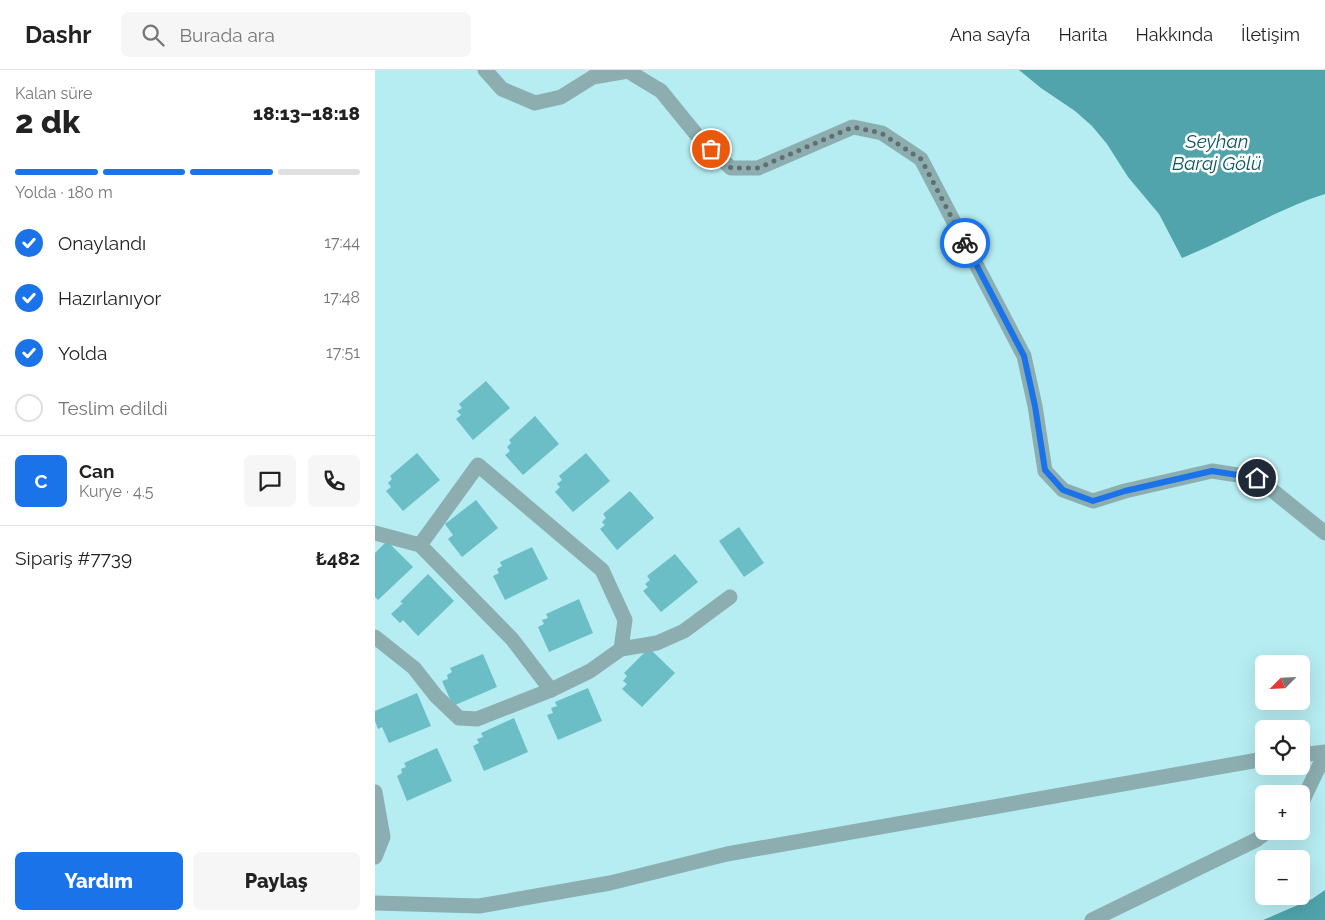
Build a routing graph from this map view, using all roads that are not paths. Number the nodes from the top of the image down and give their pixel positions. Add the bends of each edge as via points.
1 (485, 70) edge
2 (375, 533) edge
3 (1325, 533) edge
4 (420, 545) junction
5 (730, 597) dead end
6 (375, 637) edge
7 (621, 649) junction
8 (551, 690) junction
9 (1325, 753) edge
10 (1310, 754) edge
11 (1255, 761) edge
12 (1310, 785) edge
13 (375, 792) edge
14 (1256, 840) edge
15 (375, 857) edge
16 (375, 903) edge
17 (1092, 920) edge

1 - 3 street via 502,89 535,103 561,97 593,77 628,71 661,91 700,139 731,168 758,168 853,127 881,133 921,159 1024,356 1045,470 1063,490 1093,501 1212,471 1257,478
2 - 4 street
4 - 7 street via 478,465 603,570 625,620
4 - 8 street via 511,639
5 - 7 street via 684,631 657,644
6 - 8 street via 415,668 436,696 459,718 477,719
7 - 8 street via 590,671
9 - 10 street
9 - 12 street
11 - 16 street via 727,854 610,883 479,906
13 - 15 street via 383,837
14 - 17 street

